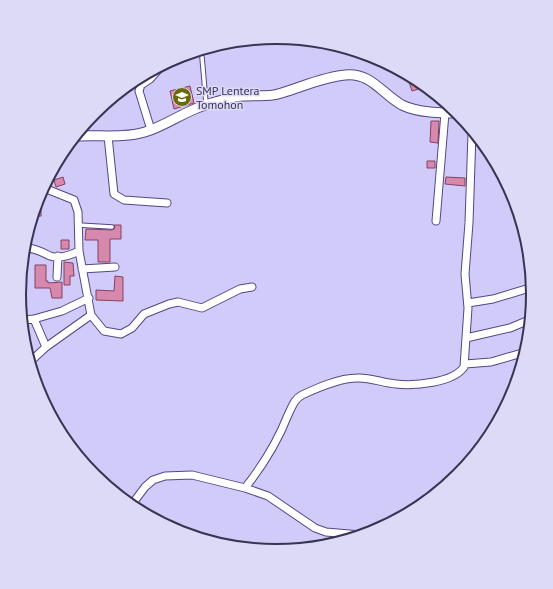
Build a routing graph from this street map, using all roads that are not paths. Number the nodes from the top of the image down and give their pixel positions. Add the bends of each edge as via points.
1 (202, 57) dead end
2 (151, 78) edge
3 (206, 104) junction
4 (445, 113) junction
5 (450, 113) edge
6 (151, 130) junction
7 (83, 136) edge
8 (108, 136) junction
9 (472, 138) edge
10 (49, 190) edge
11 (168, 203) dead end
12 (436, 221) dead end
13 (78, 225) junction
14 (112, 228) dead end
15 (31, 248) edge
16 (79, 251) junction
17 (58, 256) junction
18 (115, 267) dead end
19 (82, 269) junction
20 (57, 277) dead end
21 (252, 287) dead end
22 (527, 289) edge
23 (89, 298) junction
24 (468, 303) junction
25 (91, 315) junction
26 (34, 319) junction
27 (28, 320) edge
28 (525, 322) edge
29 (466, 338) junction
30 (46, 347) junction
31 (519, 354) edge
32 (35, 358) edge
33 (466, 364) junction
34 (245, 488) junction
35 (135, 501) edge
36 (349, 534) edge

1 - 3 lane
2 - 6 street via 141,85 139,91
3 - 4 main road via 243,96 276,95 333,77 355,75 369,79 403,105
3 - 6 main road
4 - 5 main road
4 - 12 street
6 - 8 main road
7 - 8 main road
8 - 11 street via 114,194 124,200
9 - 24 street via 465,274
10 - 13 street via 73,198 78,208
13 - 14 lane
13 - 16 street
15 - 17 street via 38,249 52,257
16 - 17 street
16 - 19 street
17 - 20 street
18 - 19 street
19 - 23 street
21 - 25 street via 240,289 202,308 178,302 162,306 144,314 132,328 121,334 104,331
22 - 24 street via 493,299
23 - 25 street
23 - 26 street via 62,311
24 - 29 street
25 - 30 street
26 - 27 street
26 - 30 street
28 - 29 street via 510,328
29 - 33 street
30 - 32 street
31 - 33 street via 491,362
33 - 34 street via 456,375 439,381 411,385 354,378 301,396 294,402 264,464
34 - 35 street via 192,475 165,476 153,480
34 - 36 street via 268,496 315,528 326,532

